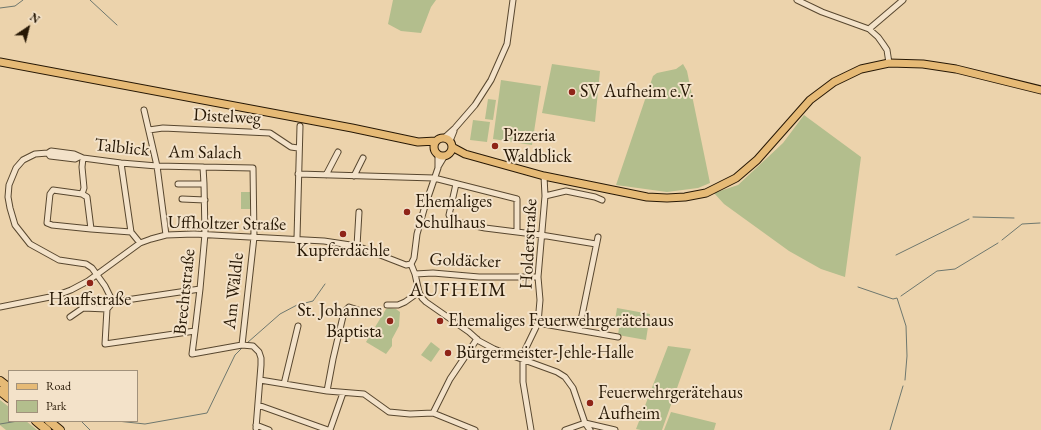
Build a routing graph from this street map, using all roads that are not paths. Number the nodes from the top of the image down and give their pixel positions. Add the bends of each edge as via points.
1 (513, 0) edge
2 (797, 0) edge
3 (903, 0) edge
4 (869, 29) junction
5 (0, 62) edge
6 (889, 63) junction
7 (1041, 90) edge
8 (144, 110) dead end
9 (300, 126) dead end
10 (149, 130) junction
11 (418, 142) junction
12 (298, 148) junction
13 (445, 149) junction
14 (338, 152) dead end
15 (81, 157) junction
16 (363, 158) dead end
17 (121, 163) junction
18 (157, 166) junction
19 (203, 167) junction
20 (253, 168) joint
21 (298, 174) junction
22 (326, 175) junction
23 (354, 176) junction
24 (544, 176) junction
25 (434, 178) junction
26 (178, 184) dead end
27 (204, 184) junction
28 (456, 184) junction
29 (82, 194) junction
30 (545, 196) junction
31 (182, 199) dead end
32 (205, 200) junction
33 (602, 200) dead end
34 (359, 212) dead end
35 (91, 229) junction
36 (132, 232) junction
37 (517, 232) junction
38 (205, 234) junction
39 (166, 235) junction
40 (541, 235) junction
41 (254, 237) junction
42 (598, 237) dead end
43 (297, 238) junction
44 (140, 243) junction
45 (596, 244) junction
46 (357, 246) junction
47 (411, 264) junction
48 (415, 274) junction
49 (97, 275) junction
50 (538, 277) junction
51 (200, 289) junction
52 (419, 292) junction
53 (113, 302) junction
54 (387, 305) dead end
55 (0, 307) edge
56 (107, 309) junction
57 (361, 311) dead end
58 (70, 317) dead end
59 (538, 323) junction
60 (298, 326) dead end
61 (579, 330) junction
62 (195, 331) junction
63 (618, 337) dead end
64 (477, 339) junction
65 (242, 345) junction
66 (192, 354) joint
67 (523, 359) junction
68 (260, 380) junction
69 (0, 381) edge
70 (284, 384) junction
71 (8, 387) edge
72 (0, 391) edge
73 (327, 391) junction
74 (343, 392) junction
75 (8, 397) edge
76 (258, 405) junction
77 (433, 413) junction
78 (37, 422) edge
79 (50, 422) edge
80 (585, 423) junction
81 (47, 430) edge
82 (60, 430) edge
83 (269, 430) edge
84 (329, 430) edge
85 (475, 430) edge
86 (531, 430) edge
87 (565, 430) edge
88 (590, 430) edge
89 (615, 430) edge

1 - 13 street via 507,44 502,56 484,92 455,128
2 - 4 street
3 - 4 street
4 - 6 street via 887,50
5 - 11 main road
6 - 7 main road via 937,66
6 - 24 main road via 861,69 823,89 810,100 757,160 736,178 706,192 679,197 647,197
8 - 10 street
9 - 12 street
10 - 12 street, Distelweg via 163,128 270,133 291,147
10 - 18 street
11 - 13 main road
11 - 13 main road via 436,141 440,138
12 - 21 street
13 - 24 main road
13 - 25 street
14 - 22 street
15 - 17 street, Talblick
15 - 29 street, Talblick via 84,188
15 - 49 street, Talblick via 51,151 35,154 23,160 11,177 8,197 15,225 30,244 59,260 86,264
16 - 23 street
17 - 18 street, Talblick
17 - 36 street
18 - 19 street, Am Salach
18 - 39 street
19 - 20 street, Am Salach
19 - 27 street, Brechtstraße
20 - 41 street, Am Wäldle
21 - 22 street
21 - 43 street
22 - 23 street
23 - 25 street
24 - 30 street, Holderstraße
25 - 28 street
25 - 47 street
26 - 27 street
27 - 32 street, Brechtstraße
28 - 37 street via 517,199
28 - 37 street via 448,215 452,221
29 - 35 street via 87,197
29 - 35 street via 53,190 50,194 48,223
30 - 33 street via 566,191 595,196
30 - 40 street, Holderstraße
31 - 32 street
32 - 38 street, Brechtstraße
34 - 46 street
35 - 36 street
36 - 44 street
37 - 40 street
38 - 39 street, Uffholtzer Straße
38 - 41 street, Uffholtzer Straße
38 - 51 street, Brechtstraße
39 - 44 street, Uffholtzer Straße
40 - 45 street
40 - 50 street, Holderstraße
41 - 43 street, Uffholtzer Straße
41 - 65 street, Am Wäldle
42 - 45 street
43 - 46 street, Uffholtzer Straße
44 - 49 street, Uffholtzer Straße
45 - 61 street
46 - 47 street, Uffholtzer Straße via 406,265
47 - 48 street
48 - 50 street, Goldäcker
48 - 52 street
49 - 53 street
49 - 55 street, Uffholtzer Straße via 56,296
50 - 59 street, Holderstraße
51 - 53 street
51 - 62 street, Brechtstraße
52 - 54 street via 398,305
52 - 64 street via 426,302
53 - 56 street
56 - 58 street via 83,308
56 - 62 street via 105,344
57 - 73 street via 349,307 344,312
59 - 61 street
59 - 67 street, Holderstraße
60 - 70 street
61 - 63 street
62 - 66 street, Brechtstraße
64 - 67 street via 494,349
64 - 77 street via 450,379
65 - 66 street, Am Wäldle
65 - 68 street via 253,346 259,352
67 - 80 street via 557,372 569,381
67 - 86 street, Holderstraße via 523,382
68 - 70 street
68 - 76 street
69 - 71 highway
70 - 73 street
72 - 75 highway
73 - 74 street
74 - 77 street via 364,394 389,412
74 - 84 street
76 - 83 street via 256,427
76 - 84 street
77 - 85 street
78 - 81 highway
79 - 82 highway
80 - 87 street
80 - 88 street
80 - 89 street

